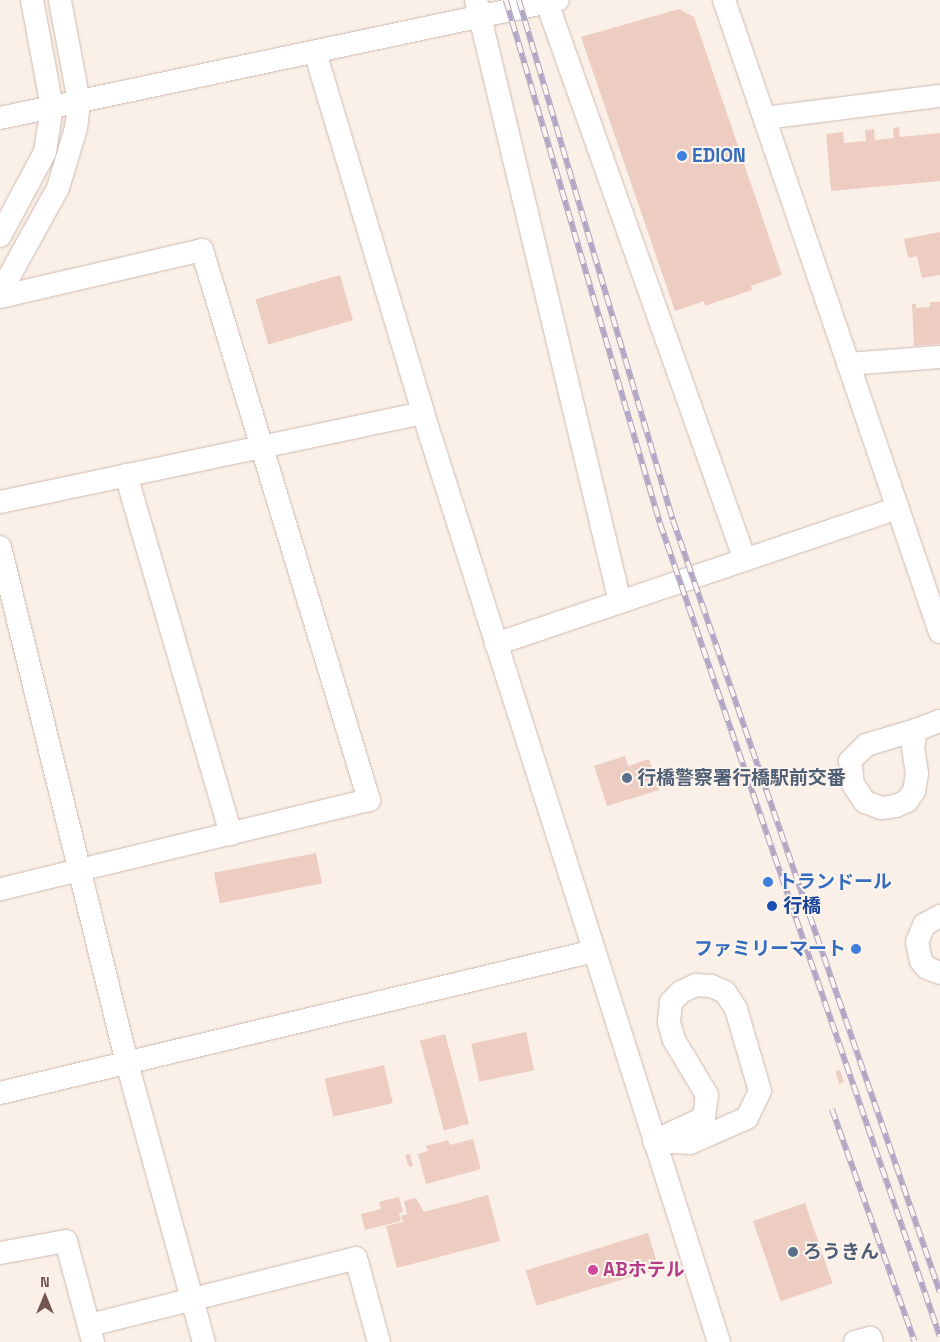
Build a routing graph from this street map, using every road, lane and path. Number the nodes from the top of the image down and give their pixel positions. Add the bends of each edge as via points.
1 (32, 0) edge
2 (60, 0) edge
3 (724, 0) edge
4 (551, 1) edge
5 (478, 8) edge
6 (315, 52) junction
7 (940, 96) edge
8 (79, 102) junction
9 (52, 107) junction
10 (0, 118) edge
11 (766, 118) junction
12 (0, 236) edge
13 (0, 295) edge
14 (940, 356) edge
15 (848, 364) junction
16 (422, 413) junction
17 (262, 445) junction
18 (126, 475) junction
19 (0, 502) edge
20 (897, 508) junction
21 (0, 547) edge
22 (745, 560) junction
23 (620, 602) junction
24 (940, 632) edge
25 (496, 644) junction
26 (940, 721) edge
27 (916, 730) dead end
28 (231, 834) junction
29 (81, 870) junction
30 (0, 889) edge
31 (940, 916) edge
32 (594, 951) junction
33 (940, 974) edge
34 (126, 1063) junction
35 (0, 1093) edge
36 (654, 1140) junction
37 (0, 1253) edge
38 (192, 1298) junction
39 (92, 1333) edge
40 (204, 1342) edge
41 (378, 1342) edge
42 (719, 1342) edge
43 (854, 1342) edge
44 (872, 1342) edge

1 - 9 street
2 - 8 street
3 - 11 street
4 - 5 street
4 - 22 street
5 - 6 street
5 - 23 street
6 - 8 street
6 - 16 street
7 - 11 street
8 - 9 street
8 - 13 street via 74,136 58,188
9 - 10 street
9 - 12 street via 45,152
11 - 15 street
13 - 17 street via 202,250
14 - 15 street
15 - 20 street
16 - 17 street
16 - 25 street
17 - 18 street
17 - 28 street via 369,800
18 - 19 street
18 - 28 street
20 - 22 street
20 - 24 street
21 - 29 street
22 - 23 street
23 - 25 street
25 - 32 street
26 - 27 street
28 - 29 street
29 - 30 street
29 - 34 street
31 - 33 street via 924,925 917,942 921,961
32 - 34 street
32 - 36 street
34 - 35 street
34 - 38 street
36 - 36 street via 704,1118 707,1095 674,1040 669,1022 671,1002 681,992 696,985 711,986 725,992 736,1009 760,1091 747,1118 690,1143
36 - 42 street
37 - 39 street via 66,1241
38 - 39 street
38 - 40 street
38 - 41 street via 356,1258
43 - 44 street via 870,1338

